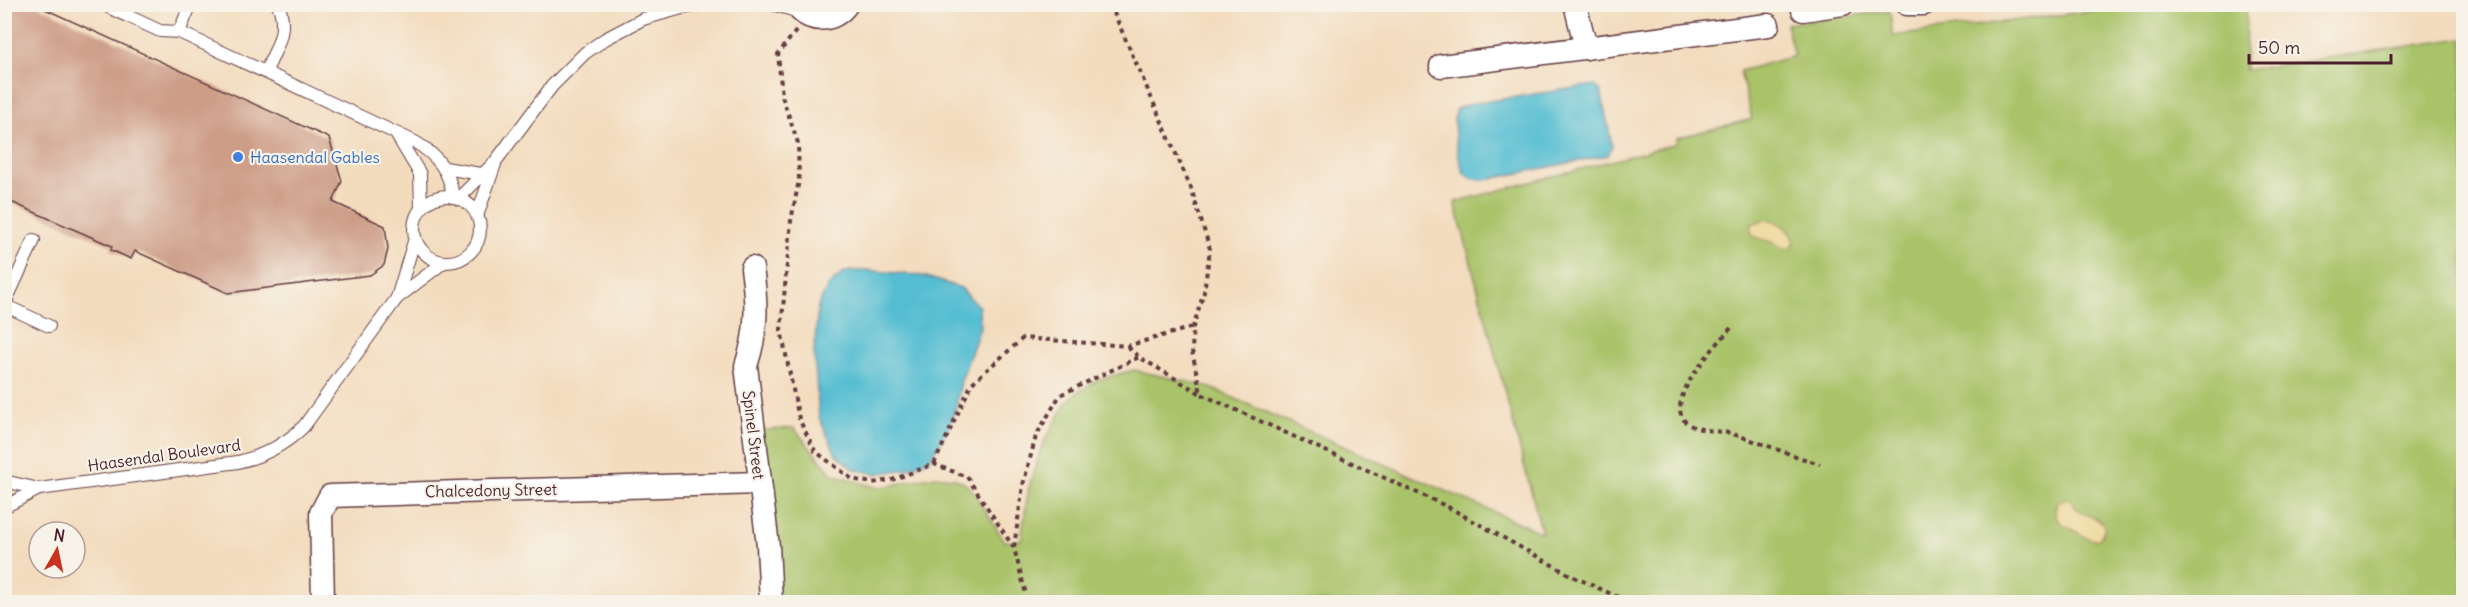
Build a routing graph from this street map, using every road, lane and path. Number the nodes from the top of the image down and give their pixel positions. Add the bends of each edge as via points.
1 (102, 4) edge
2 (191, 4) edge
3 (278, 4) edge
4 (707, 4) edge
5 (772, 4) edge
6 (847, 4) edge
7 (1110, 4) edge
8 (1575, 4) edge
9 (1844, 4) edge
10 (1907, 4) edge
11 (1924, 4) edge
12 (1803, 10) dead end
13 (802, 11) edge
14 (1768, 25) dead end
15 (179, 32) junction
16 (1586, 48) junction
17 (1441, 66) dead end
18 (266, 71) junction
19 (394, 130) junction
20 (495, 162) junction
21 (445, 168) junction
22 (481, 174) junction
23 (456, 198) junction
24 (421, 209) junction
25 (477, 216) junction
26 (415, 238) junction
27 (34, 240) dead end
28 (444, 262) junction
29 (752, 268) dead end
30 (397, 298) junction
31 (4, 305) edge
32 (49, 326) dead end
33 (1193, 327) junction
34 (1731, 328) dead end
35 (1127, 346) junction
36 (1139, 357) junction
37 (1201, 394) junction
38 (934, 464) junction
39 (1820, 464) dead end
40 (4, 481) edge
41 (760, 483) junction
42 (39, 489) junction
43 (4, 507) edge
44 (1014, 548) junction
45 (323, 603) edge
46 (771, 603) edge
47 (1028, 603) edge
48 (1629, 603) edge

1 - 15 lane via 160,31
2 - 15 lane
3 - 18 lane via 283,35
4 - 20 lane, Haasendal Boulevard via 643,19 585,52 552,86
5 - 13 lane
6 - 13 street via 837,15 822,20
7 - 33 path via 1191,188 1210,249 1204,292
8 - 16 street
9 - 12 street
10 - 11 street
13 - 38 path via 778,54 782,96 798,143 799,180 790,221 781,330 799,419 815,451 852,479 872,483 892,480
14 - 16 street
15 - 18 lane
16 - 17 street
18 - 19 lane
19 - 21 lane via 427,149
19 - 24 lane via 420,174
20 - 22 lane, Haasendal Boulevard
20 - 25 lane, Haasendal Boulevard
21 - 22 lane
21 - 23 lane
22 - 23 lane, Haasendal Boulevard
23 - 24 lane, Haasendal Boulevard via 436,199
23 - 25 lane
24 - 26 lane, Haasendal Boulevard via 416,218
25 - 28 lane, Haasendal Boulevard via 480,233 474,248 461,259
26 - 28 lane via 426,254
26 - 30 lane, Haasendal Boulevard
27 - 31 lane
28 - 30 lane, Haasendal Boulevard
29 - 41 street, Spinel Street via 757,311 746,366
30 - 42 lane, Haasendal Boulevard via 304,426 278,448 238,462
31 - 32 lane
33 - 35 path
33 - 37 path via 1192,351
34 - 39 path via 1686,387 1681,403 1686,423 1729,433
35 - 36 path
35 - 38 path via 1023,338 972,383
36 - 37 path
36 - 44 path via 1060,395 1036,436 1023,485
37 - 48 path via 1448,507
38 - 44 path via 967,477
40 - 42 lane, Haasendal Boulevard
41 - 45 street, Chalcedony Street via 330,496 321,513
41 - 46 street, Spinel Street
42 - 43 lane, Haasendal Boulevard
44 - 47 path

